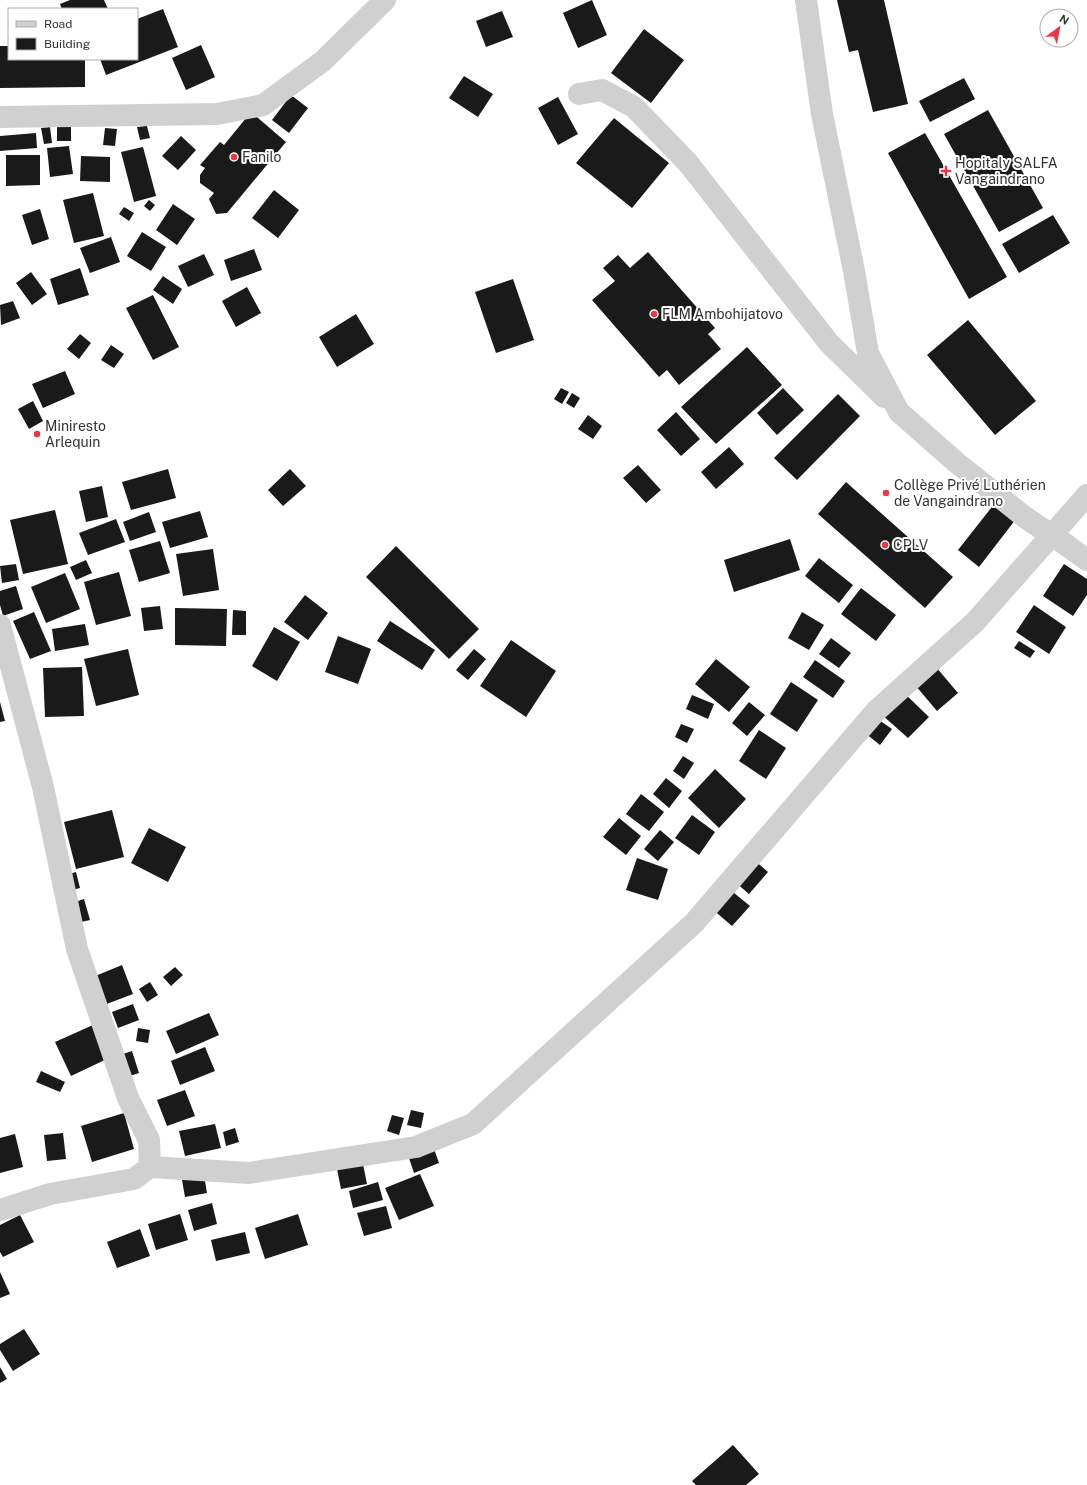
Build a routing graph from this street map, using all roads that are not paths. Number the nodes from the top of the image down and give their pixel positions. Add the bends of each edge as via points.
1 (386, 0) edge
2 (806, 0) edge
3 (579, 94) dead end
4 (0, 117) edge
5 (899, 412) junction
6 (1087, 495) edge
7 (1087, 560) edge
8 (0, 625) edge
9 (150, 1167) junction
10 (0, 1210) edge

1 - 4 street via 323,61 262,105 217,114
2 - 5 street via 822,114 868,353
3 - 5 street via 602,90 634,107 688,163 829,343
5 - 7 street, bridge via 1026,518
6 - 9 street via 975,622 876,711 694,923 473,1124 416,1147 249,1173
8 - 9 street via 43,787 77,949 128,1098 149,1140
9 - 10 street via 134,1178 50,1194

